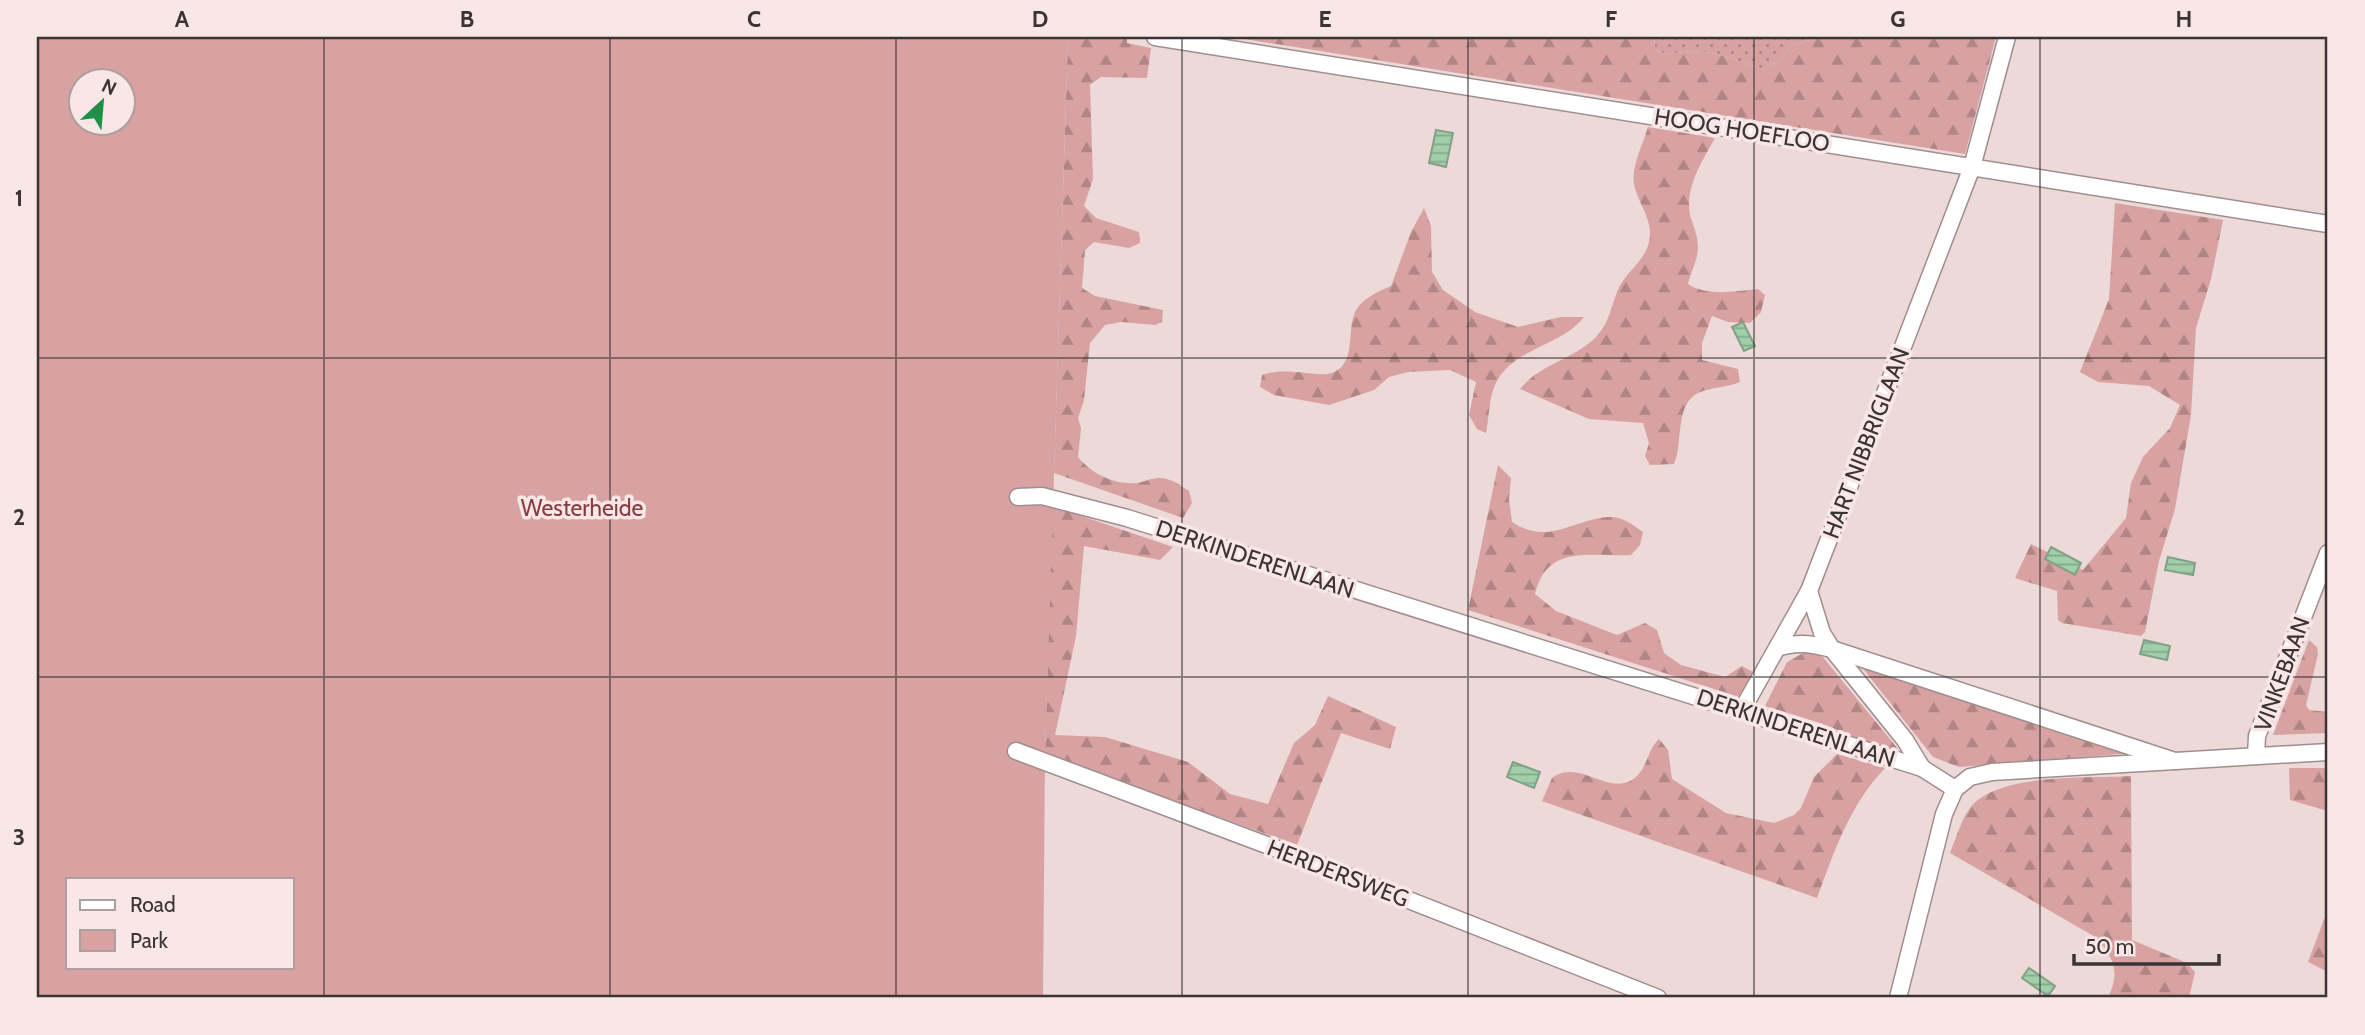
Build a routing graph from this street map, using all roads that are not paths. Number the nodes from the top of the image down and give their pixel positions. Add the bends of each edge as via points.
1 (1155, 37) edge
2 (2007, 37) edge
3 (1972, 167) junction
4 (2328, 224) edge
5 (1018, 498) dead end
6 (2328, 553) edge
7 (1809, 592) junction
8 (1777, 648) junction
9 (1832, 649) junction
10 (1742, 710) junction
11 (1016, 751) dead end
12 (2328, 752) edge
13 (2256, 756) junction
14 (2175, 761) junction
15 (1922, 768) junction
16 (1955, 789) junction
17 (1658, 998) edge
18 (1898, 998) edge

1 - 3 street, HOOG HOEFLOO
2 - 3 street, HART NIBBRIGLAAN
3 - 4 street, HOOG HOEFLOO
3 - 7 street, HART NIBBRIGLAAN
5 - 10 street, DERKINDERENLAAN via 1042,496 1127,518
6 - 13 street, VINKEBAAN via 2257,736
7 - 8 street, HART NIBBRIGLAAN
7 - 9 street
8 - 9 street via 1807,643
8 - 10 street, HART NIBBRIGLAAN
9 - 14 street
9 - 15 street via 1906,740
10 - 15 street, DERKINDERENLAAN
11 - 17 street, HERDERSWEG
12 - 13 street
13 - 14 street
14 - 16 street via 1992,772 1970,777
15 - 16 street, DERKINDERENLAAN
16 - 18 street via 1944,814

